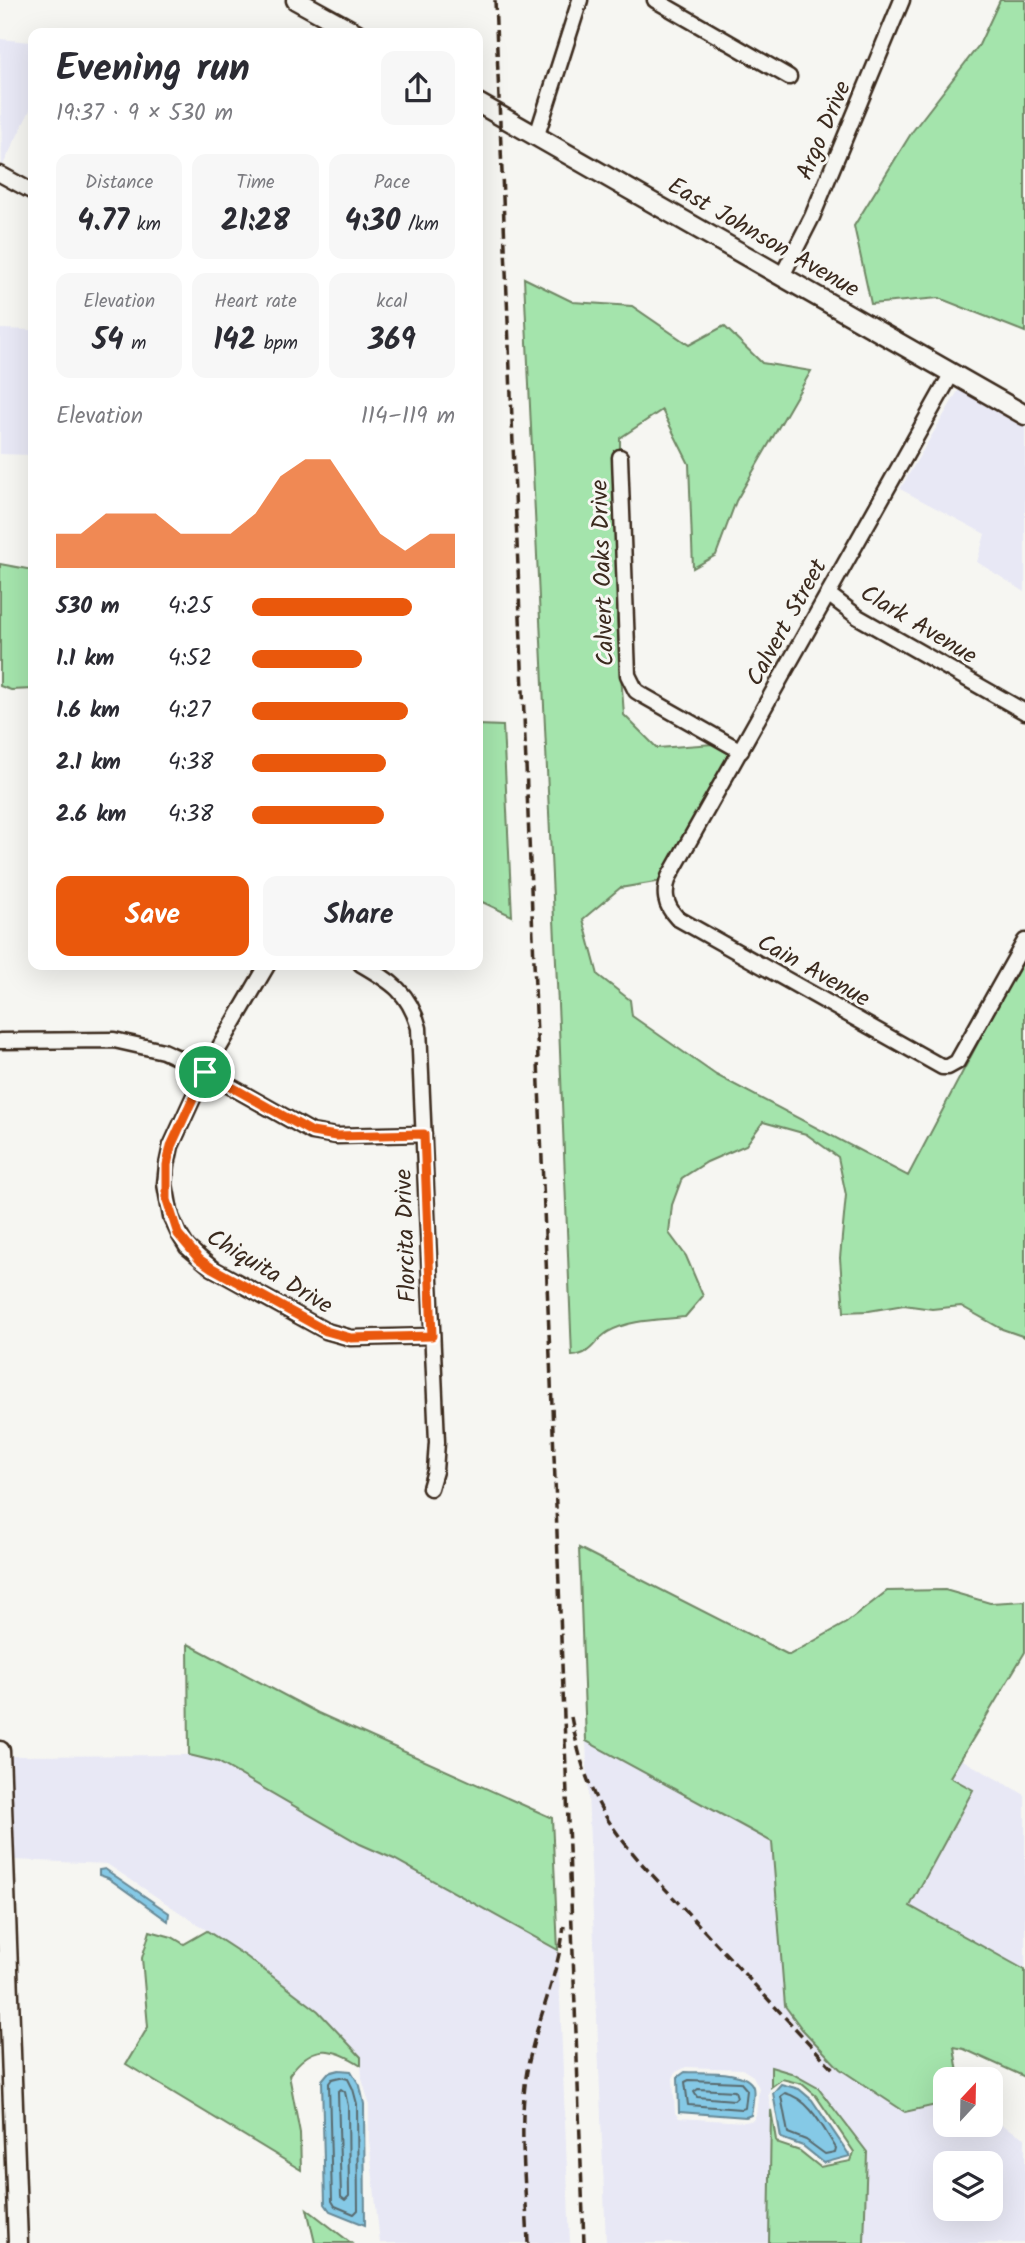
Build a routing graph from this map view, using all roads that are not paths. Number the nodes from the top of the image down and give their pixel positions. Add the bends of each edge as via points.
1 (296, 0) edge
2 (580, 0) edge
3 (655, 0) edge
4 (902, 0) edge
5 (347, 28) edge
6 (789, 77) dead end
7 (483, 106) edge
8 (537, 135) junction
9 (0, 174) edge
10 (28, 189) edge
11 (782, 276) junction
12 (952, 373) junction
13 (1025, 415) edge
14 (620, 457) dead end
15 (828, 594) junction
16 (1025, 712) edge
17 (741, 751) junction
18 (665, 895) joint
19 (1025, 941) edge
20 (264, 970) edge
21 (372, 970) edge
22 (0, 1041) edge
23 (205, 1072) junction
24 (424, 1134) junction
25 (432, 1336) junction
26 (430, 1488) dead end
27 (0, 1751) edge
28 (5, 2026) edge
29 (18, 2243) edge

1 - 5 main road
2 - 8 street
3 - 6 street
4 - 11 street, Argo Drive via 812,216
7 - 8 main road, East Johnson Avenue
8 - 11 main road, East Johnson Avenue
9 - 10 street
11 - 12 main road, East Johnson Avenue
12 - 13 main road, East Johnson Avenue
12 - 15 street, Calvert Street
14 - 17 street, Calvert Oaks Drive via 628,675 644,696
15 - 16 street, Clark Avenue via 858,617
15 - 17 street, Calvert Street
17 - 18 street, Calvert Street via 669,877
18 - 19 street, Cain Avenue via 677,918 942,1067 957,1062
20 - 23 street, Chiquita Drive
21 - 24 street, Florcita Drive via 400,990 415,1015
22 - 23 street via 114,1040 163,1051
23 - 24 street via 312,1132 336,1136
23 - 25 street, Chiquita Drive via 167,1165 167,1200 187,1247 212,1268 339,1336
24 - 25 street, Florcita Drive
25 - 26 street, Florcita Drive via 437,1453
27 - 28 main road
28 - 29 main road

